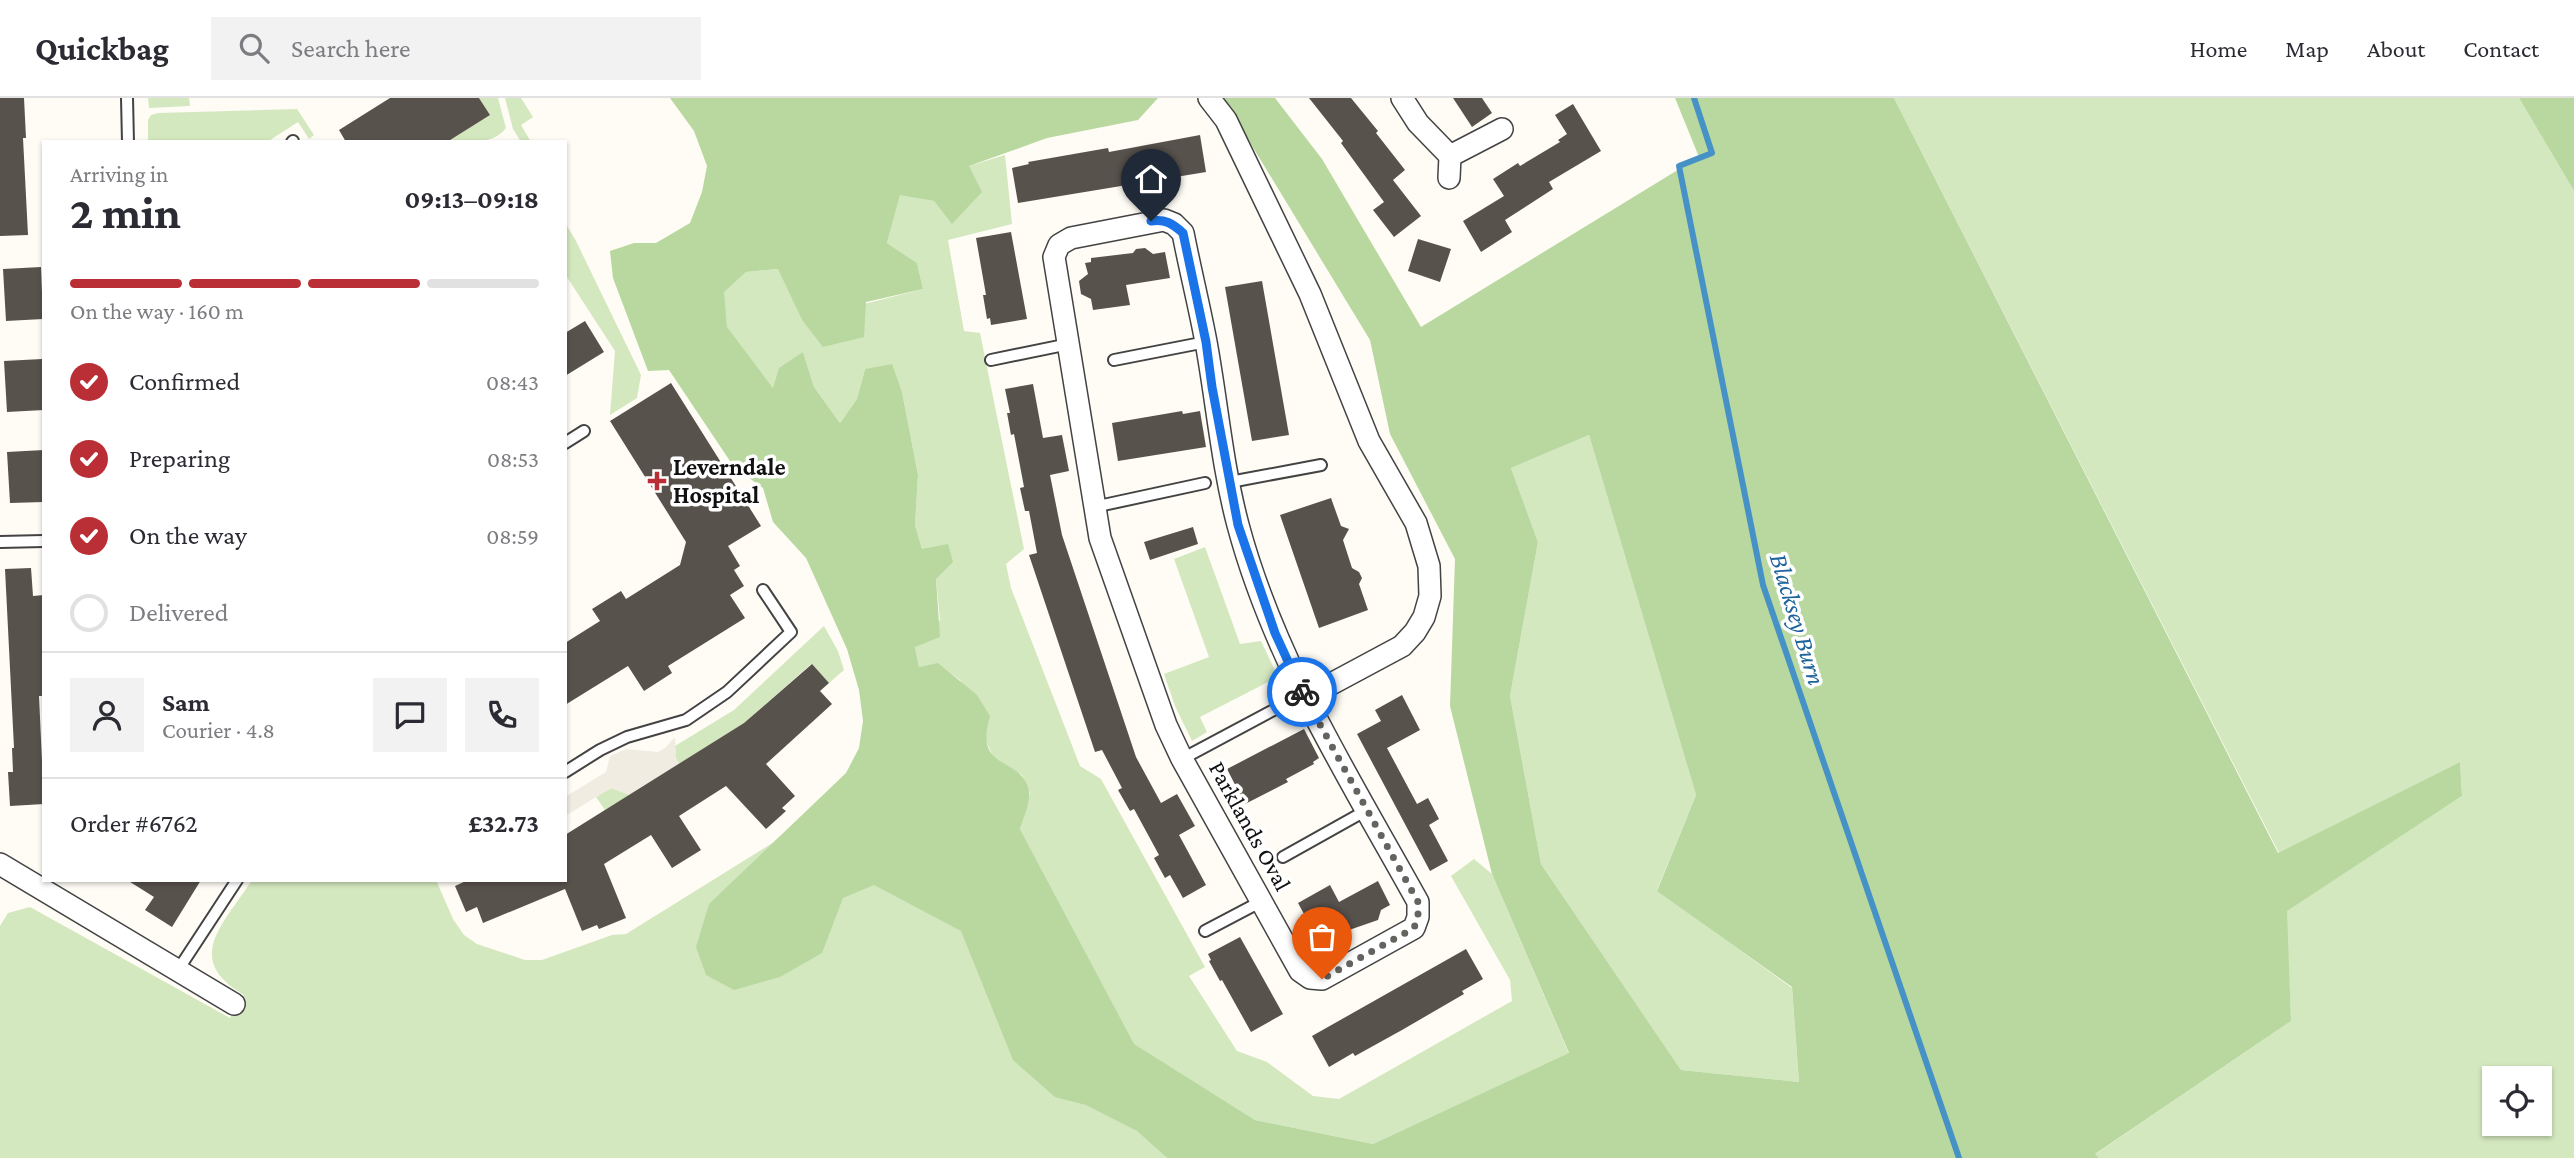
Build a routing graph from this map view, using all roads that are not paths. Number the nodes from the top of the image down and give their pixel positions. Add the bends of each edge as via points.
1 (127, 98) edge
2 (1209, 98) edge
3 (1402, 98) edge
4 (1502, 129) dead end
5 (128, 140) edge
6 (1450, 156) junction
7 (1449, 178) dead end
8 (1206, 342) junction
9 (1069, 344) junction
10 (991, 360) dead end
11 (1114, 360) dead end
12 (584, 431) dead end
13 (567, 442) edge
14 (1321, 466) dead end
15 (1205, 482) dead end
16 (1230, 482) junction
17 (1094, 507) junction
18 (42, 541) edge
19 (0, 542) edge
20 (763, 590) dead end
21 (1305, 698) junction
22 (1281, 706) dead end
23 (1182, 759) junction
24 (567, 771) edge
25 (1367, 810) junction
26 (1283, 857) dead end
27 (0, 864) edge
28 (236, 882) edge
29 (1262, 901) junction
30 (1205, 931) dead end
31 (178, 970) junction
32 (234, 1004) dead end

1 - 5 lane
2 - 21 street via 1226,120 1310,294 1369,441 1416,523 1429,566 1430,596 1424,617 1402,646
3 - 6 street via 1418,123
4 - 6 street
6 - 7 street
8 - 9 street, Parklands Oval via 1183,233 1164,220 1071,238 1059,246 1054,269
8 - 11 lane
8 - 16 street, Parklands Oval
9 - 10 lane
9 - 17 street, Parklands Oval
12 - 13 lane
14 - 16 lane
15 - 17 lane
16 - 21 street, Parklands Oval via 1238,525 1275,633
17 - 23 street, Parklands Oval via 1100,538 1144,666
18 - 19 lane
20 - 24 lane via 791,632 727,692 685,720 627,737
21 - 25 street, Parklands Oval
22 - 23 lane
23 - 29 street, Parklands Oval
25 - 26 lane
25 - 29 street, Parklands Oval via 1418,902 1414,928 1322,979 1310,978 1300,971
27 - 31 street
28 - 31 lane
29 - 30 lane
31 - 32 street

